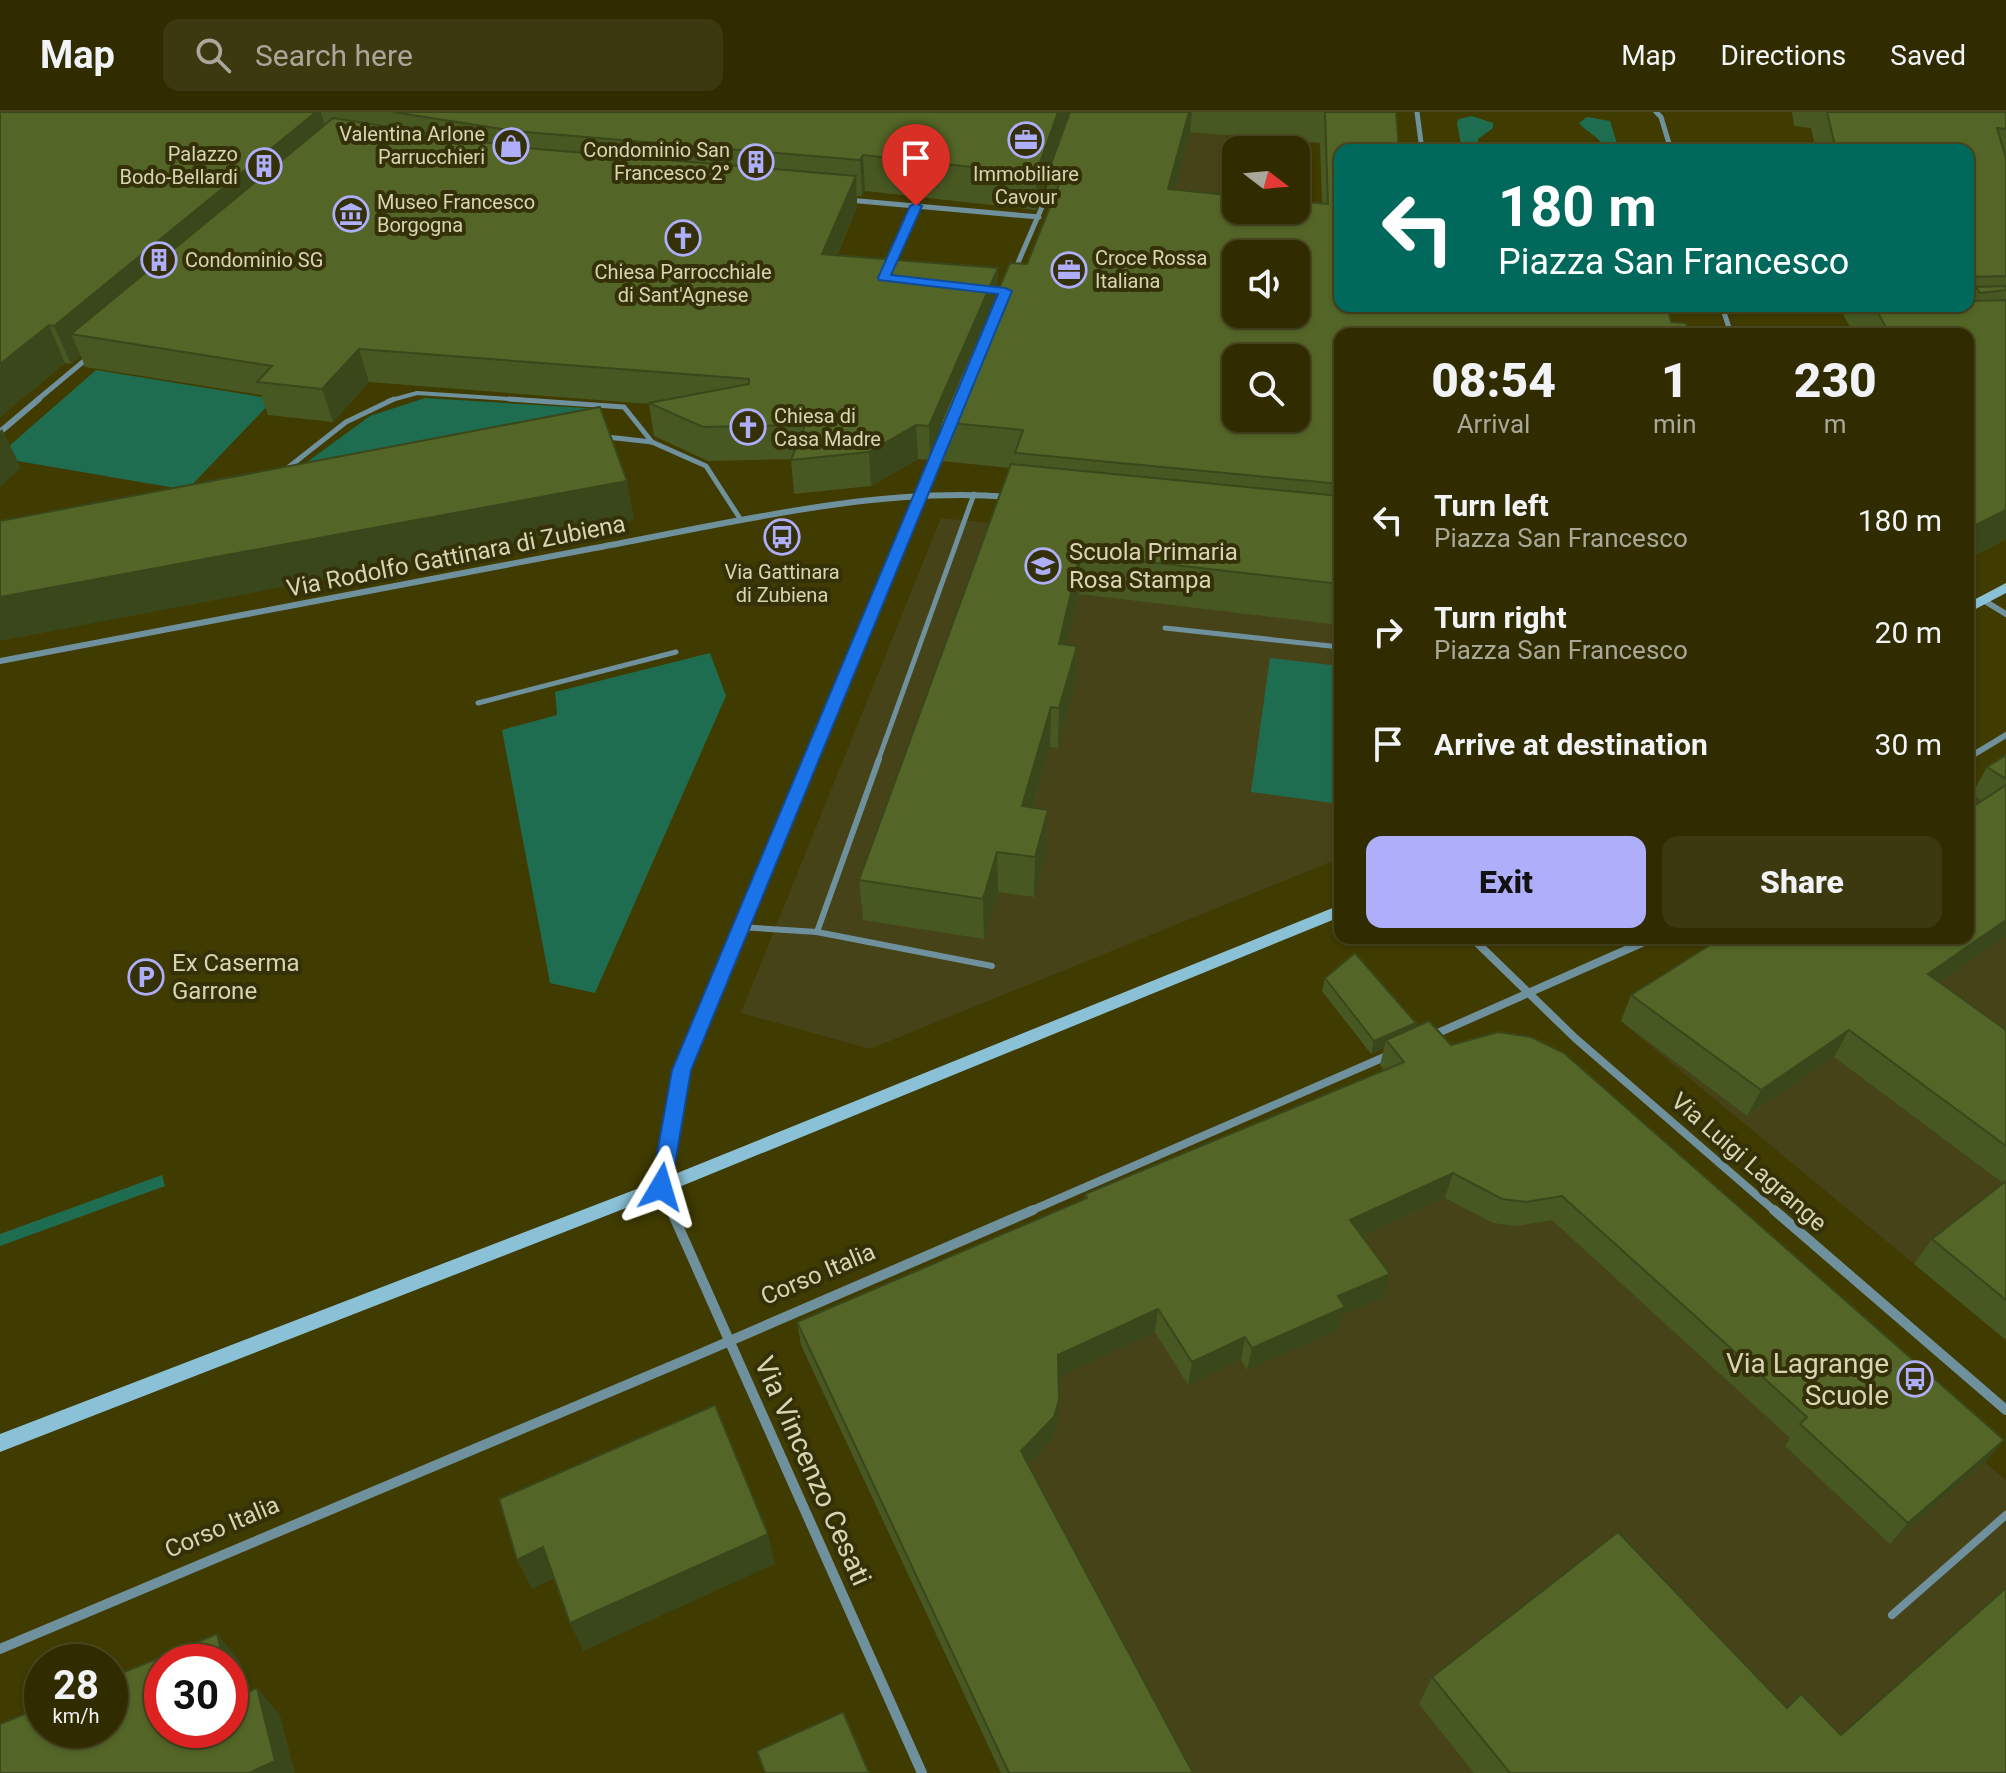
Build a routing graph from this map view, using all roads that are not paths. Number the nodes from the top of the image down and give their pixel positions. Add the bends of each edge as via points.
1 (1417, 112) edge
2 (1656, 112) edge
3 (1421, 144) edge
4 (1669, 144) edge
5 (1053, 181) edge
6 (833, 199) edge
7 (916, 206) junction
8 (1039, 217) junction
9 (884, 278) edge
10 (1011, 279) edge
11 (102, 346) edge
12 (951, 423) edge
13 (0, 432) edge
14 (604, 437) edge
15 (652, 442) junction
16 (282, 474) edge
17 (974, 494) junction
18 (921, 496) junction
19 (1022, 498) edge
20 (741, 520) junction
21 (2006, 587) edge
22 (1983, 600) junction
23 (1974, 605) edge
24 (2006, 614) edge
25 (1165, 628) dead end
26 (1334, 646) edge
27 (676, 652) dead end
28 (0, 661) edge
29 (478, 703) dead end
30 (2006, 735) edge
31 (1974, 754) edge
32 (1334, 913) edge
33 (739, 927) junction
34 (817, 932) junction
35 (1478, 944) edge
36 (1639, 944) edge
37 (992, 966) dead end
38 (1526, 994) junction
39 (1427, 1038) edge
40 (1398, 1051) edge
41 (661, 1187) junction
42 (728, 1342) junction
43 (2006, 1410) edge
44 (0, 1443) edge
45 (2006, 1515) edge
46 (1892, 1615) dead end
47 (0, 1649) edge
48 (922, 1773) edge

1 - 3 street
2 - 4 street
5 - 8 street
6 - 7 street
7 - 8 street
7 - 9 lane
8 - 10 street
11 - 13 street
12 - 18 street
14 - 15 lane
15 - 16 lane via 624,407 417,393 358,415
15 - 20 lane via 706,466
17 - 18 street, Via Rodolfo Gattinara di Zubiena
17 - 19 street, Via Rodolfo Gattinara di Zubiena
17 - 34 lane
18 - 20 street, Via Rodolfo Gattinara di Zubiena
18 - 33 street
20 - 28 street, Via Rodolfo Gattinara di Zubiena
21 - 22 main road
22 - 23 main road
22 - 24 street
25 - 26 lane
27 - 29 lane
30 - 31 street
32 - 41 main road
33 - 34 lane
33 - 41 street via 681,1070
34 - 37 lane
35 - 38 street, Via Luigi Lagrange
36 - 38 street
38 - 39 street
38 - 43 street, Via Luigi Lagrange
40 - 42 street, Corso Italia
41 - 42 street, Via Vincenzo Cesati
41 - 44 main road
42 - 47 street, Corso Italia
42 - 48 street, Via Vincenzo Cesati
45 - 46 lane

